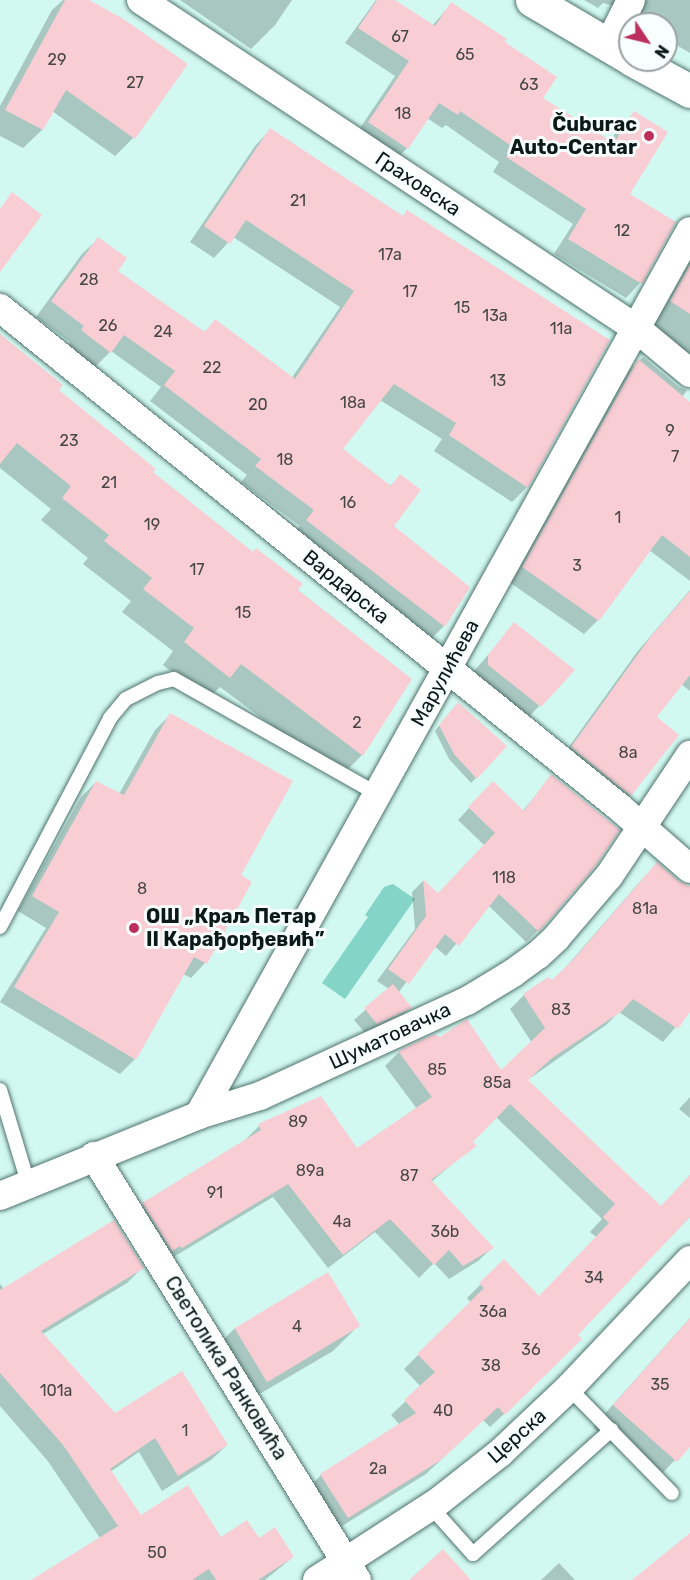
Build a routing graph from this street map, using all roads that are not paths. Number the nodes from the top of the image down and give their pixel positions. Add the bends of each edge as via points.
1 (141, 0) edge
2 (532, 0) edge
3 (618, 51) edge
4 (655, 72) edge
5 (690, 91) edge
6 (690, 231) edge
7 (0, 308) edge
8 (637, 329) junction
9 (690, 373) edge
10 (448, 668) junction
11 (690, 755) edge
12 (377, 794) junction
13 (642, 826) junction
14 (690, 869) edge
15 (0, 927) edge
16 (0, 1090) edge
17 (199, 1115) junction
18 (94, 1156) junction
19 (28, 1183) junction
20 (0, 1197) edge
21 (690, 1260) edge
22 (569, 1388) junction
23 (611, 1430) junction
24 (672, 1493) dead end
25 (431, 1507) junction
26 (352, 1571) edge
27 (317, 1580) edge

1 - 8 street, Граховска
2 - 3 main road
4 - 5 main road
6 - 8 street, Марулићева
7 - 10 street, Вардарска
8 - 9 street, Граховска
8 - 10 street, Марулићева
10 - 12 street, Марулићева
10 - 13 street, Вардарска
11 - 13 street, Шуматовачка
12 - 15 lane via 174,679 158,683 126,699 110,718
12 - 17 street, Марулићева
13 - 14 street, Вардарска
13 - 17 street, Шуматовачка via 580,911 538,955 513,973 467,1001 260,1096
16 - 19 lane
17 - 18 street, Шуматовачка
18 - 19 street, Шуматовачка
18 - 26 street, Светолика Ранковића
19 - 20 street, Шуматовачка
21 - 22 street, Церска
22 - 23 lane
22 - 25 street, Церска via 500,1453
23 - 24 lane
23 - 25 lane via 472,1554
25 - 26 street, Церска
26 - 27 street, Церска

